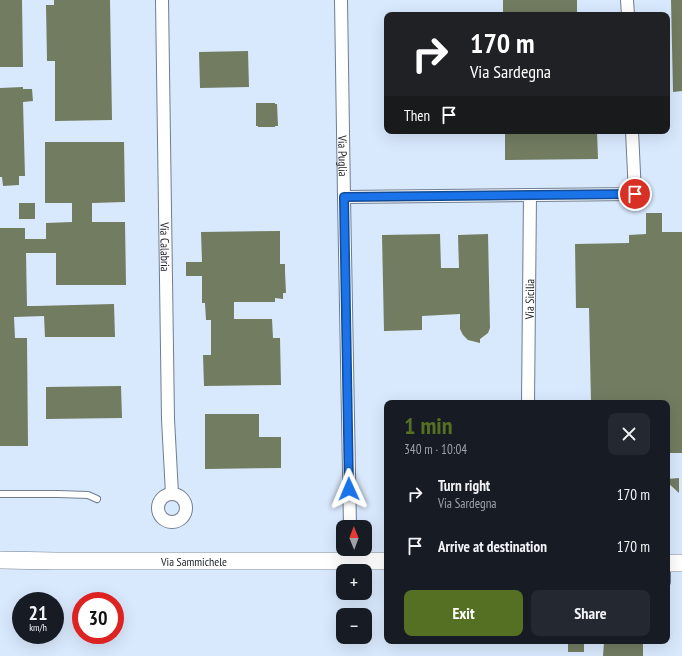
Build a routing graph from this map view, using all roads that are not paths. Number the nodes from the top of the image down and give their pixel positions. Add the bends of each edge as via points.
1 (162, 0) edge
2 (341, 0) edge
3 (627, 0) edge
4 (628, 12) edge
5 (632, 134) edge
6 (530, 195) junction
7 (344, 197) junction
8 (528, 400) edge
9 (0, 494) edge
10 (172, 494) dead end
11 (97, 499) dead end
12 (350, 520) edge
13 (336, 555) edge
14 (356, 556) edge
15 (0, 560) edge
16 (384, 561) edge
17 (670, 563) edge
18 (682, 563) edge

1 - 10 street, Via Calabria via 168,419
2 - 7 street, Via Puglia
3 - 4 street
5 - 6 street via 635,194
6 - 7 street
6 - 8 street, Via Sicilia
7 - 12 street, Via Puglia
9 - 11 lane via 58,494
13 - 15 main road, Via Sammichele
14 - 16 main road, Via Sammichele
17 - 18 main road

